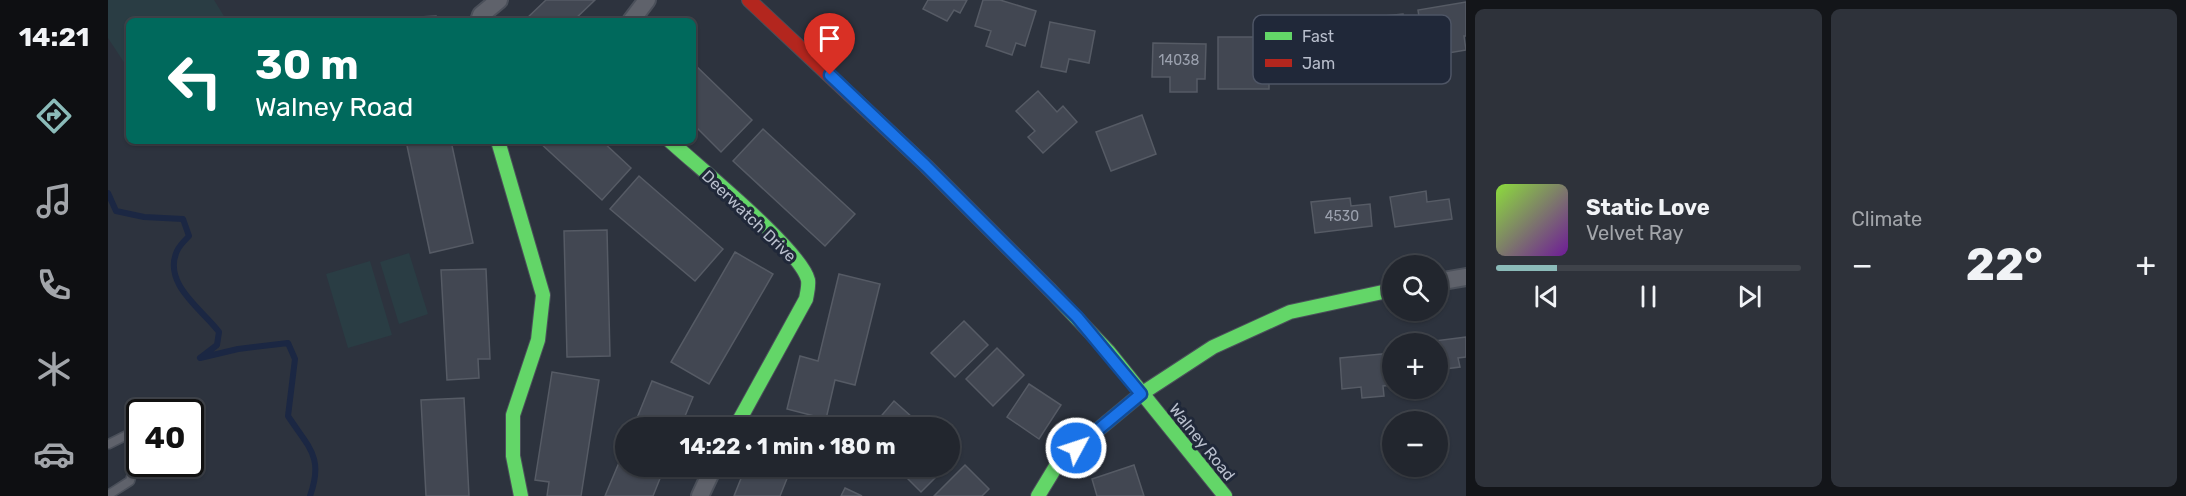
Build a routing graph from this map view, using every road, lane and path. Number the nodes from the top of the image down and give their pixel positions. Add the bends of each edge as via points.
1 (500, 0) edge
2 (647, 0) edge
3 (749, 0) edge
4 (481, 18) edge
5 (633, 18) edge
6 (499, 144) edge
7 (673, 144) edge
8 (1466, 277) edge
9 (1448, 280) edge
10 (1382, 292) edge
11 (1141, 394) junction
12 (741, 417) edge
13 (126, 436) edge
14 (109, 444) edge
15 (131, 477) edge
16 (709, 477) edge
17 (108, 495) edge
18 (521, 496) edge
19 (700, 496) edge
20 (1038, 496) edge
21 (1225, 496) edge

1 - 4 street
2 - 5 street
3 - 11 street, Walney Road via 943,183 1077,317
6 - 18 street via 543,295 538,340 513,415 513,456
7 - 12 street, Deerwatch Drive via 765,227 808,280 806,299
8 - 9 street
10 - 11 street via 1290,312 1251,328
11 - 20 street via 1058,463
11 - 21 street, Walney Road
13 - 14 lane
15 - 17 lane
16 - 19 street

